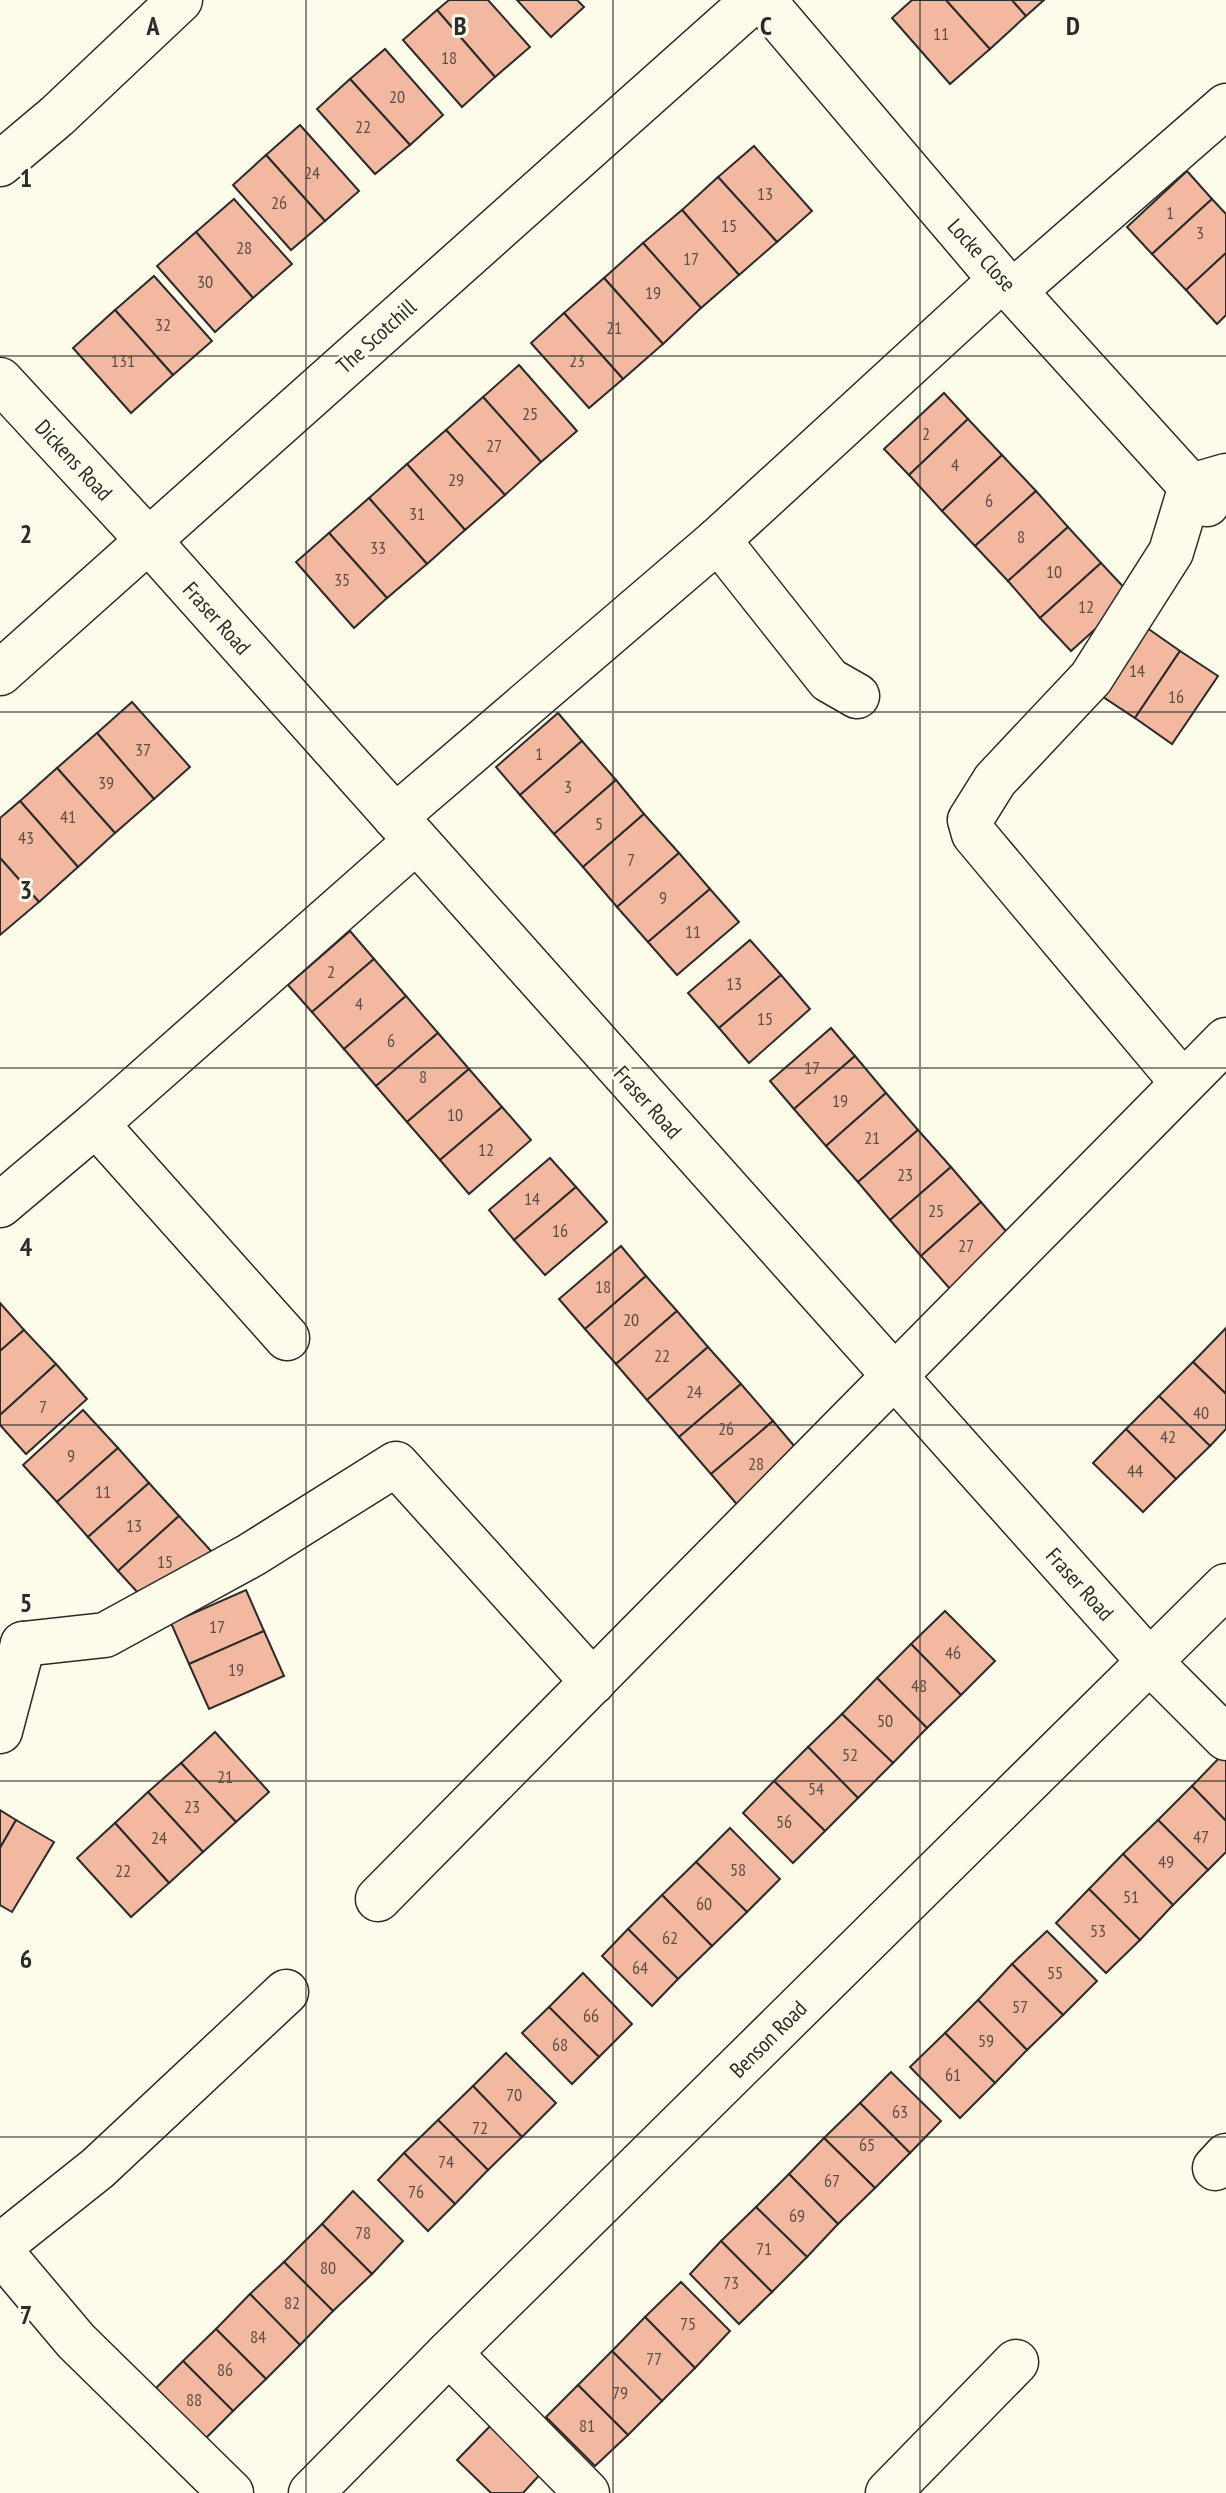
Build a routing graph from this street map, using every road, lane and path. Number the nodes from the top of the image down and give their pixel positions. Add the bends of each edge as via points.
1 (180, 0) edge
2 (754, 0) edge
3 (763, 0) edge
4 (1226, 106) edge
5 (0, 164) edge
6 (1008, 285) junction
7 (0, 380) edge
8 (1208, 489) edge
9 (148, 540) junction
10 (718, 540) junction
11 (0, 673) edge
12 (857, 696) dead end
13 (405, 830) junction
14 (1226, 1040) edge
15 (1183, 1083) junction
16 (96, 1124) junction
17 (0, 1205) edge
18 (287, 1338) dead end
19 (894, 1376) junction
20 (1226, 1586) edge
21 (11, 1631) edge
22 (1150, 1662) junction
23 (593, 1682) junction
24 (0, 1731) edge
25 (1226, 1738) edge
26 (378, 1899) dead end
27 (286, 1992) dead end
28 (0, 2249) edge
29 (449, 2353) junction
30 (1016, 2362) dead end
31 (231, 2493) edge
32 (311, 2493) edge
33 (587, 2493) edge
34 (888, 2493) edge

1 - 5 street
2 - 9 street, The Scotchill
3 - 6 street, Locke Close
4 - 6 street
6 - 8 street, Locke Close
6 - 10 street
7 - 9 street, Dickens Road
8 - 15 street via 1091,678 995,780 970,820 974,834
9 - 11 street, The Scotchill
9 - 13 street, Fraser Road
10 - 12 street via 829,680
10 - 13 street
13 - 16 street
13 - 19 street, Fraser Road
14 - 15 street
15 - 19 street
16 - 17 street
16 - 18 street
19 - 22 street, Fraser Road
19 - 23 street
20 - 22 street, Benson Road
21 - 23 street via 105,1635 251,1555 396,1464
21 - 24 street
22 - 25 street, Fraser Road
22 - 29 street, Benson Road
23 - 26 street
27 - 28 street via 98,2168
28 - 31 street via 76,2341
29 - 32 street, Benson Road
29 - 33 street
30 - 34 street

